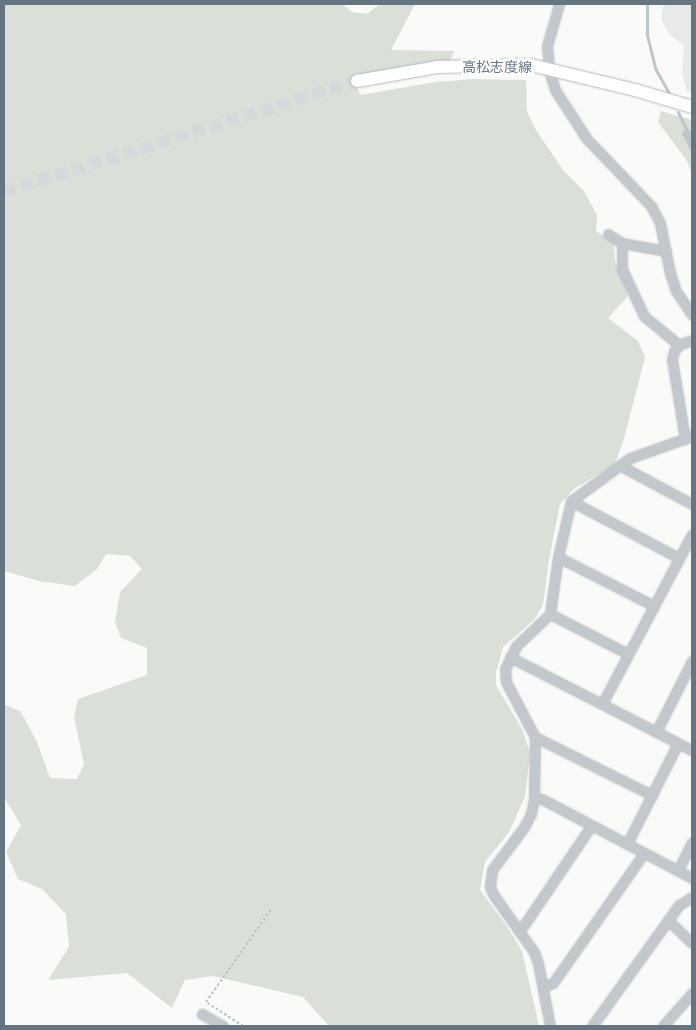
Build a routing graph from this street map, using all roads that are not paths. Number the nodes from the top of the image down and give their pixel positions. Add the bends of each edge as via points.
1 (559, 4) edge
2 (549, 70) junction
3 (357, 81) tunnel mouth
4 (692, 107) edge
5 (608, 234) dead end
6 (622, 243) junction
7 (666, 251) junction
8 (692, 315) edge
9 (692, 340) edge
10 (679, 345) junction
11 (689, 437) edge
12 (621, 466) junction
13 (571, 501) junction
14 (692, 504) edge
15 (692, 534) edge
16 (558, 557) junction
17 (680, 558) junction
18 (654, 606) junction
19 (550, 614) junction
20 (628, 654) junction
21 (510, 657) junction
22 (692, 662) edge
23 (602, 704) junction
24 (656, 732) junction
25 (535, 737) junction
26 (678, 743) junction
27 (692, 750) edge
28 (652, 795) junction
29 (534, 798) junction
30 (591, 826) junction
31 (692, 842) edge
32 (627, 844) junction
33 (644, 853) junction
34 (678, 870) junction
35 (692, 878) edge
36 (692, 896) edge
37 (668, 920) junction
38 (518, 930) junction
39 (692, 943) edge
40 (543, 987) junction
41 (690, 999) edge
42 (202, 1014) dead end
43 (595, 1025) edge
44 (222, 1026) edge
45 (550, 1026) edge
46 (663, 1026) edge

1 - 2 street via 547,46
2 - 3 main road, 高松志度線 via 531,65 445,67
2 - 4 main road, 高松志度線
2 - 7 street via 555,90 587,139 651,206 660,224
5 - 6 street
6 - 7 street
6 - 10 street via 622,269 644,316
7 - 8 street via 676,291
9 - 10 street
10 - 11 street via 672,360
11 - 12 street via 630,458
12 - 13 street
12 - 14 street
13 - 16 street
13 - 17 street
15 - 17 street
16 - 18 street
16 - 19 street
17 - 18 street
18 - 20 street
19 - 20 street
19 - 21 street via 516,646
20 - 23 street
21 - 23 street
21 - 25 street via 506,682
22 - 24 street
23 - 24 street
24 - 26 street
25 - 28 street
25 - 29 street
26 - 27 street
26 - 28 street
28 - 32 street
29 - 30 street via 542,799
29 - 38 street via 524,827 492,870 489,880 492,894
30 - 32 street
30 - 38 street
31 - 34 street
32 - 33 street
33 - 34 street
33 - 40 street via 553,983
34 - 35 street
36 - 37 street via 679,905
37 - 39 street
37 - 43 street
38 - 40 street via 534,952
40 - 45 street
41 - 46 street
42 - 44 street

